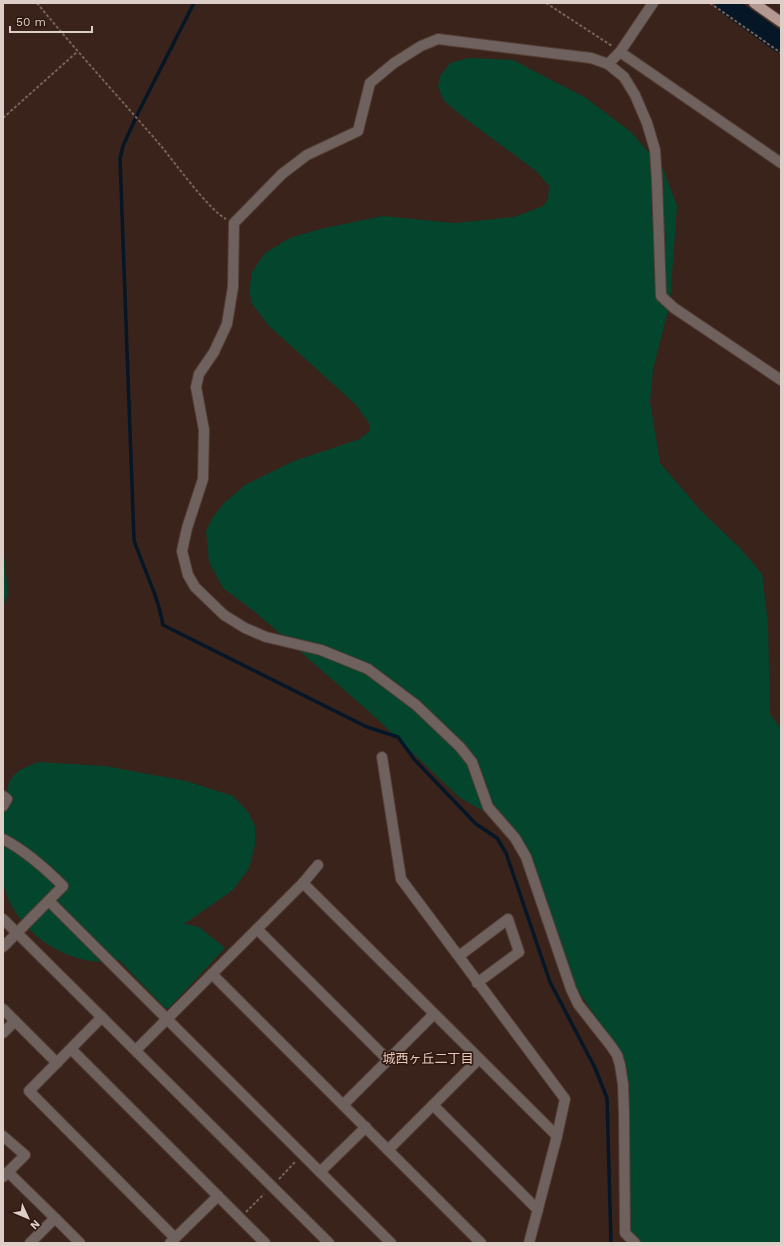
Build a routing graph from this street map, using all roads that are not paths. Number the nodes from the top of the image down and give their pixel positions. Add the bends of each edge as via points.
1 (653, 3) edge
2 (754, 3) edge
3 (781, 22) edge
4 (620, 52) junction
5 (608, 64) junction
6 (781, 163) edge
7 (781, 380) edge
8 (382, 757) dead end
9 (3, 796) edge
10 (3, 806) edge
11 (3, 839) edge
12 (318, 865) dead end
13 (303, 883) junction
14 (49, 901) junction
15 (3, 919) edge
16 (256, 929) junction
17 (18, 933) junction
18 (3, 947) edge
19 (459, 956) junction
20 (212, 974) junction
21 (477, 983) junction
22 (3, 1009) edge
23 (434, 1014) junction
24 (102, 1017) junction
25 (168, 1018) junction
26 (15, 1021) junction
27 (3, 1033) edge
28 (71, 1049) junction
29 (136, 1050) junction
30 (479, 1059) junction
31 (388, 1060) junction
32 (57, 1063) junction
33 (343, 1105) junction
34 (433, 1105) junction
35 (366, 1127) junction
36 (3, 1136) edge
37 (557, 1136) junction
38 (388, 1150) junction
39 (320, 1172) junction
40 (6, 1175) edge
41 (218, 1196) junction
42 (538, 1210) junction
43 (55, 1218) junction
44 (173, 1240) edge
45 (263, 1242) edge
46 (30, 1243) edge
47 (80, 1243) edge
48 (329, 1243) edge
49 (392, 1243) edge
50 (481, 1243) edge
51 (529, 1243) edge
52 (635, 1243) edge

1 - 4 street
2 - 3 main road
4 - 5 street
4 - 6 street
5 - 7 street via 624,77 635,95 655,150 661,296 674,308
5 - 52 street via 591,58 438,39 421,46 394,63 370,83 358,131 307,156 288,170 234,223 233,287 227,324 214,352 198,374 196,387 204,430 203,479 182,552 188,575 195,587 224,615 266,637 321,650 368,669 416,705 472,762 488,807 515,838 526,857 578,1004 617,1055 623,1084 625,1233
8 - 19 street via 401,879
9 - 10 street via 7,799
11 - 14 street via 46,869 63,886
12 - 13 street
13 - 16 street
13 - 23 street
14 - 17 street
14 - 25 street
15 - 17 street
16 - 20 street
16 - 31 street
17 - 18 street
17 - 24 street
19 - 21 street
19 - 21 street via 508,918 518,952
20 - 25 street
20 - 33 street
21 - 37 street via 565,1099
22 - 26 street
23 - 30 street
23 - 31 street
24 - 28 street
24 - 29 street
25 - 29 street
25 - 39 street
26 - 27 street
26 - 32 street
28 - 32 street
28 - 41 street
29 - 48 street
30 - 34 street
30 - 37 street
31 - 33 street
32 - 44 street via 29,1091
33 - 35 street
34 - 38 street
34 - 42 street
35 - 38 street
35 - 39 street
36 - 40 street via 25,1155
37 - 42 street
38 - 50 street
39 - 49 street
40 - 43 street
41 - 44 street
41 - 45 street
42 - 51 street
43 - 46 street
43 - 47 street

